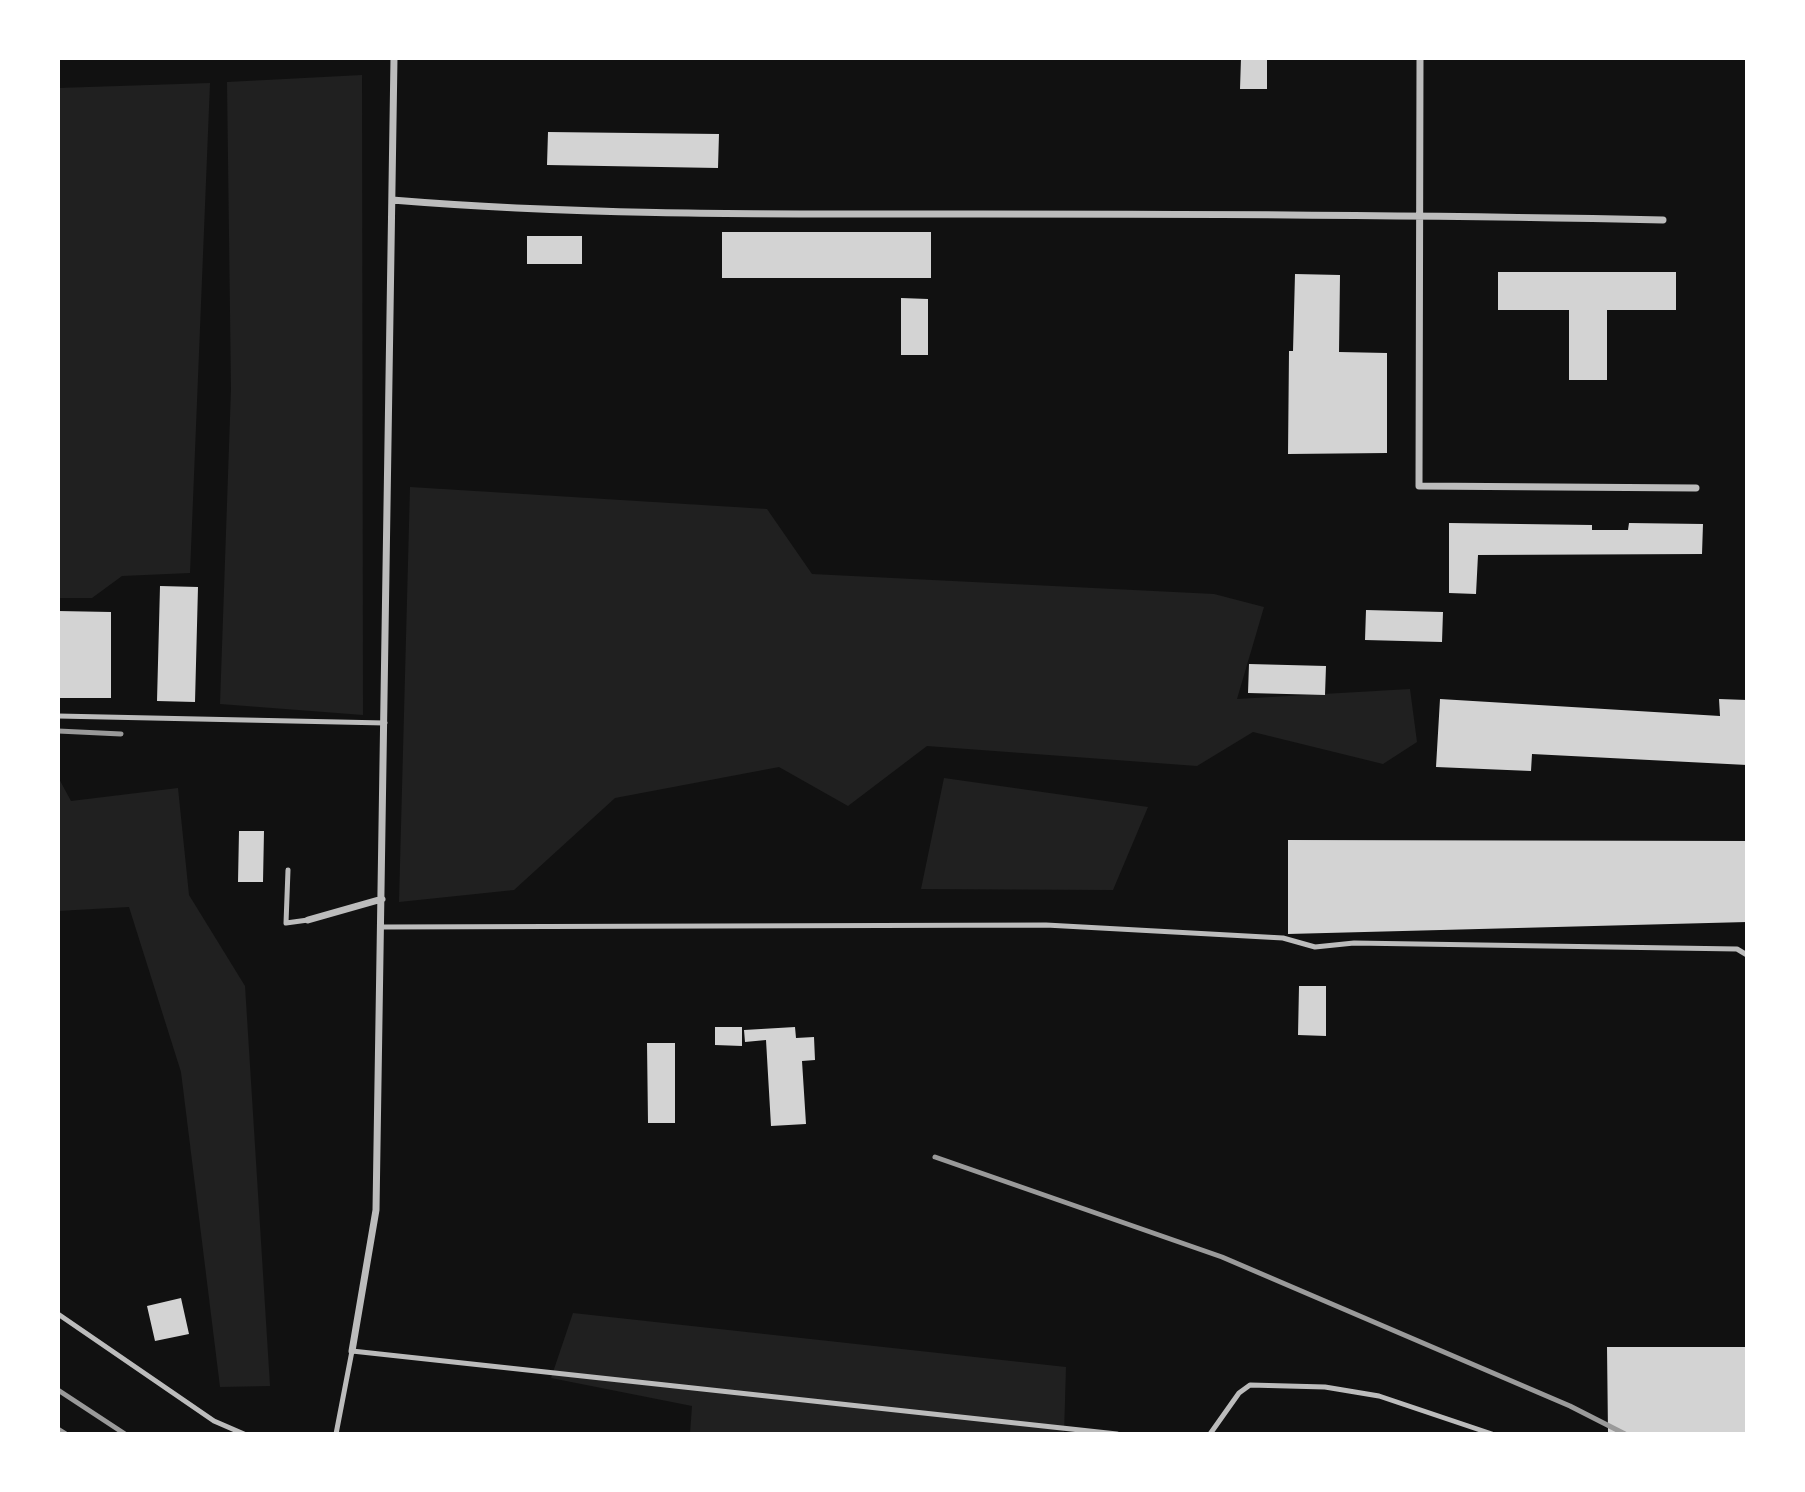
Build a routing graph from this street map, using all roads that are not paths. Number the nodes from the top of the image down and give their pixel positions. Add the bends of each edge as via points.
1 (394, 58) edge
2 (1420, 58) edge
3 (392, 200) junction
4 (1418, 215) junction
5 (1663, 220) dead end
6 (1696, 488) dead end
7 (58, 716) edge
8 (385, 723) junction
9 (288, 870) dead end
10 (382, 899) junction
11 (308, 920) joint
12 (383, 927) junction
13 (1747, 955) edge
14 (58, 1314) edge
15 (352, 1351) junction
16 (244, 1434) edge
17 (336, 1434) edge
18 (1117, 1434) edge
19 (1210, 1434) edge
20 (1492, 1434) edge

1 - 3 street
2 - 4 street
3 - 4 street via 517,210 704,214
3 - 8 street
4 - 5 street
4 - 6 street via 1419,486
7 - 8 lane
8 - 10 street
9 - 11 lane via 286,923
10 - 11 street
10 - 12 street
12 - 13 lane via 1046,925 1283,938 1315,947 1354,943 1737,949
12 - 15 street via 376,1210
14 - 16 lane via 214,1421
15 - 17 lane
15 - 18 lane
19 - 20 lane via 1250,1385 1325,1387 1379,1396

